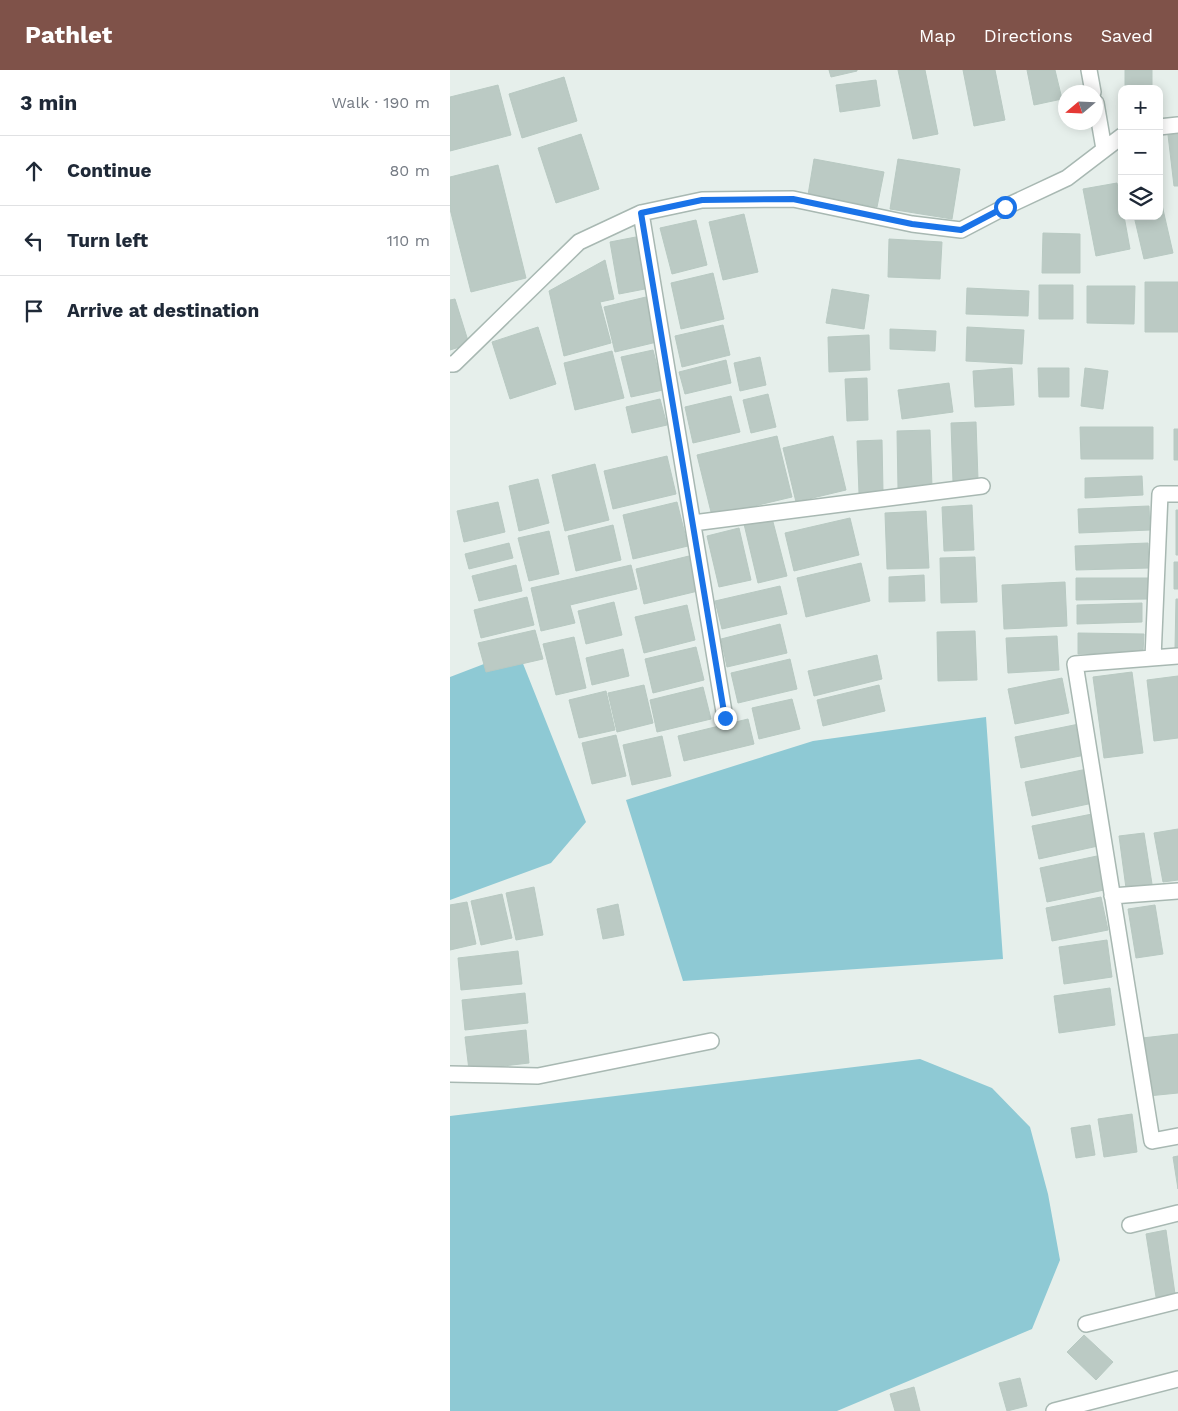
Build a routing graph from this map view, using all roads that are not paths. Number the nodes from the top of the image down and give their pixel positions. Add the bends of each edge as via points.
1 (1089, 70) edge
2 (1092, 85) edge
3 (1178, 125) edge
4 (1163, 127) edge
5 (1101, 130) edge
6 (1118, 139) edge
7 (1104, 149) junction
8 (641, 213) junction
9 (450, 364) edge
10 (982, 486) dead end
11 (1178, 494) edge
12 (693, 523) junction
13 (1178, 656) edge
14 (1153, 658) junction
15 (725, 718) dead end
16 (1178, 891) edge
17 (1112, 896) junction
18 (711, 1041) dead end
19 (450, 1074) edge
20 (1178, 1136) edge
21 (1178, 1213) edge
22 (1130, 1225) dead end
23 (1178, 1302) edge
24 (1086, 1324) dead end
25 (1178, 1379) edge
26 (1054, 1411) edge

1 - 2 street
3 - 4 street
5 - 7 street
6 - 7 street
7 - 8 street via 1067,178 961,230 912,224 793,199 702,200
8 - 9 street via 579,242 454,364
8 - 12 street
10 - 12 street
11 - 14 street via 1160,494
12 - 15 street
13 - 14 street
14 - 17 street via 1075,664
16 - 17 street
17 - 20 street via 1152,1142
18 - 19 street via 538,1076
21 - 22 street
23 - 24 street
25 - 26 street

